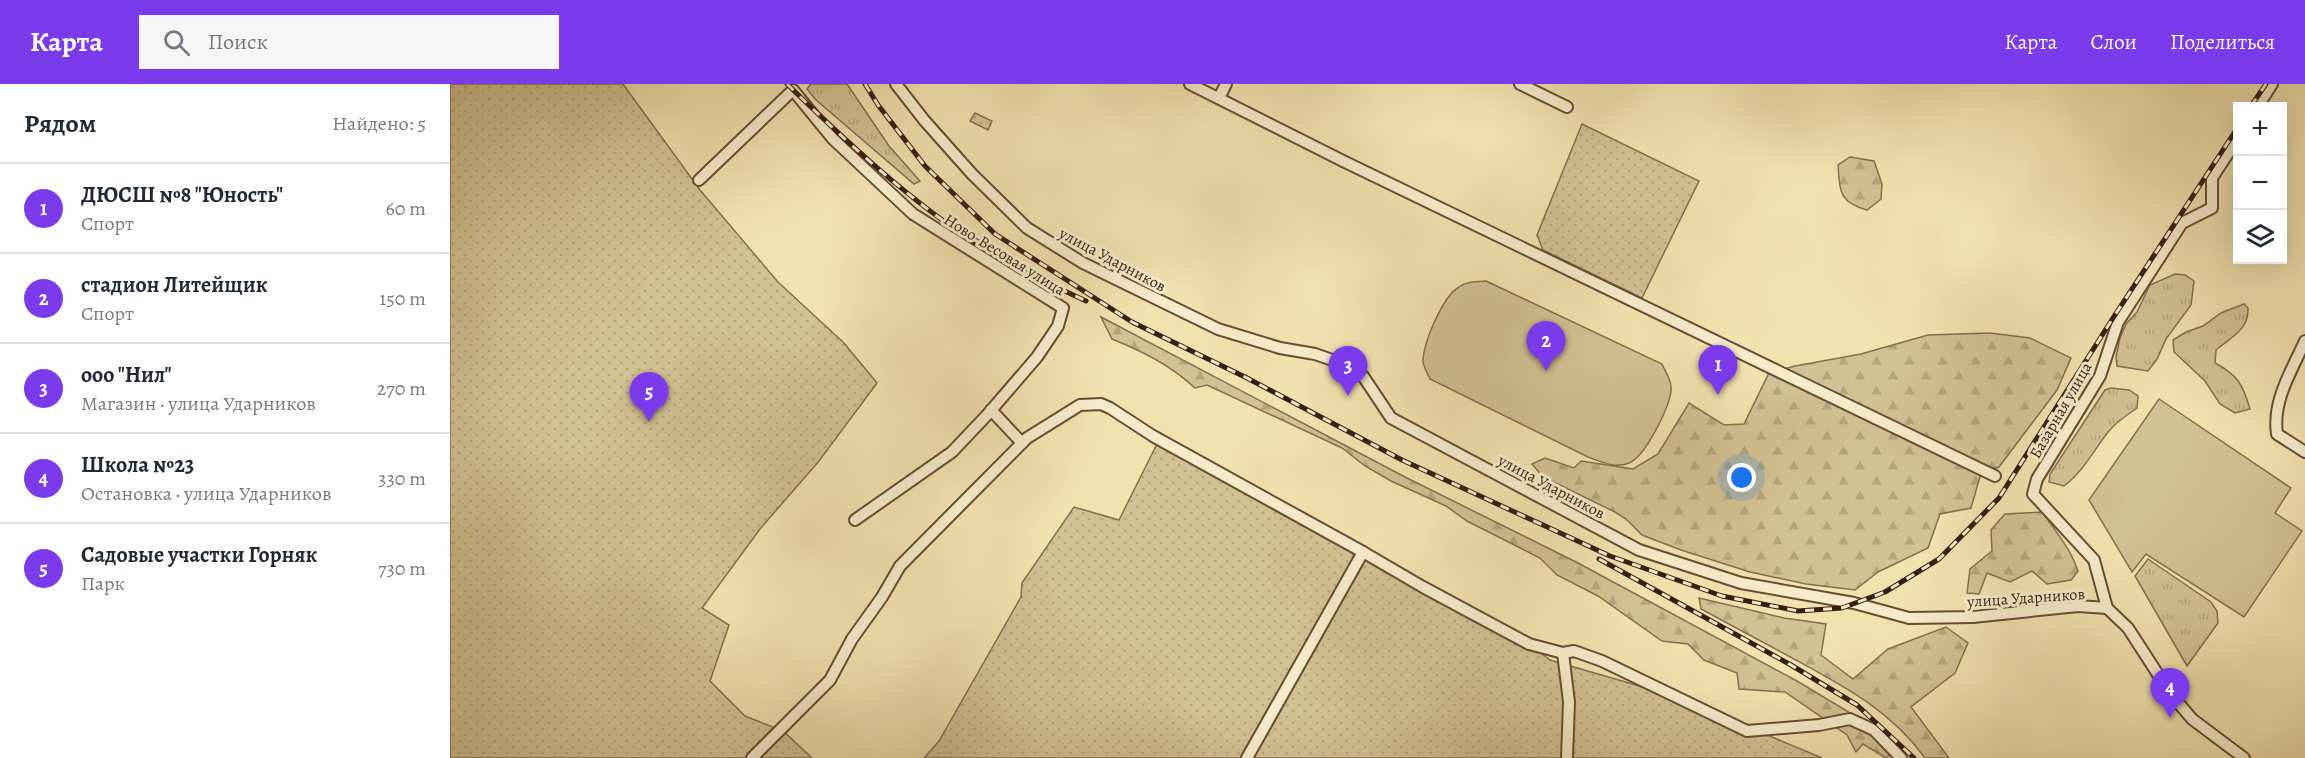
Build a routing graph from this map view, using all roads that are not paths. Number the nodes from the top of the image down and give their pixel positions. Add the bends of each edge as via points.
1 (896, 84) edge
2 (1190, 84) edge
3 (1226, 84) edge
4 (1520, 84) edge
5 (2272, 84) edge
6 (1219, 98) junction
7 (2261, 102) edge
8 (1567, 107) dead end
9 (2233, 146) edge
10 (699, 180) dead end
11 (2305, 340) edge
12 (992, 410) junction
13 (1022, 443) junction
14 (2305, 452) edge
15 (1995, 476) dead end
16 (855, 519) dead end
17 (1363, 552) junction
18 (2108, 608) junction
19 (1563, 653) junction
20 (752, 758) edge
21 (1247, 758) edge
22 (1567, 758) edge
23 (1901, 758) edge
24 (2244, 758) edge

1 - 18 street, улица Ударников via 972,174 1028,228 1083,262 1218,329 1341,363 1363,376 1391,418 1639,550 1742,583 1854,603 1909,618 1973,617 2078,606
2 - 6 street
3 - 6 street
4 - 8 street
5 - 7 street
6 - 15 street
9 - 18 street, Базарная улица via 2212,178 2212,208 2182,223 2118,322 2100,376 2037,479 2032,494 2094,560
10 - 12 street, Ново-Весовая улица via 793,90 833,139 913,214 1064,308 1058,326 1037,357
11 - 14 street via 2276,408 2277,434
12 - 13 street
12 - 16 street, Ново-Весовая улица via 952,452
13 - 17 street via 1080,405 1101,404
13 - 20 street via 900,566 830,680
17 - 19 street via 1529,644
17 - 21 street
18 - 24 street, улица Ударников via 2128,628 2170,693 2192,719
19 - 22 street via 1569,702
19 - 23 street via 1574,651 1602,661 1747,731 1850,719 1874,730

